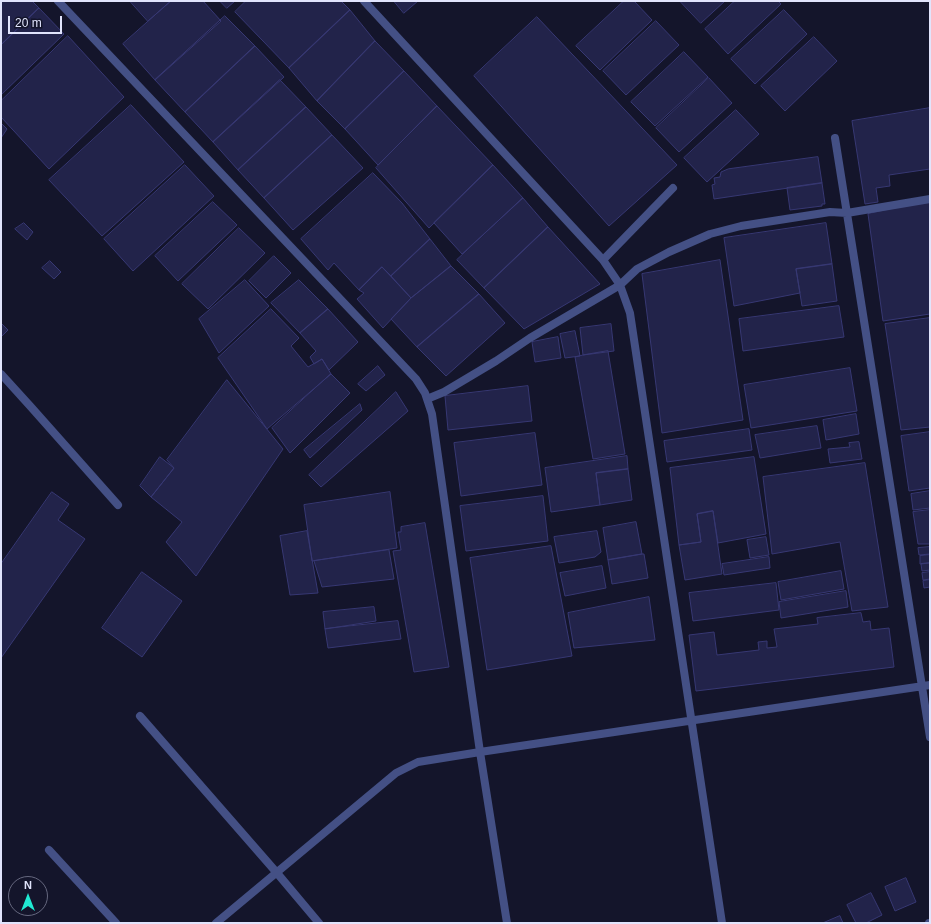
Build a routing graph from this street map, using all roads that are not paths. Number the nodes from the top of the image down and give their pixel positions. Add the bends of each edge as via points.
1 (58, 1) edge
2 (364, 1) edge
3 (835, 138) dead end
4 (673, 188) dead end
5 (930, 199) edge
6 (847, 213) junction
7 (603, 260) junction
8 (620, 285) junction
9 (1, 374) edge
10 (428, 399) junction
11 (118, 505) dead end
12 (926, 685) edge
13 (140, 716) dead end
14 (691, 721) junction
15 (930, 737) edge
16 (480, 752) junction
17 (49, 850) dead end
18 (277, 873) junction
19 (116, 923) edge
20 (216, 923) edge
21 (320, 923) edge
22 (507, 923) edge
23 (722, 923) edge

1 - 10 lane via 416,379
2 - 7 lane
3 - 6 lane
4 - 7 lane
5 - 6 lane
6 - 8 lane via 830,212 741,226 710,234 638,269
6 - 12 lane
7 - 8 lane
8 - 10 lane via 530,338 496,362
8 - 14 lane via 630,313
9 - 11 lane
10 - 16 lane
12 - 14 lane
12 - 15 lane
13 - 18 lane
14 - 16 lane
14 - 23 lane
16 - 18 lane via 418,762 396,773
16 - 22 lane
17 - 19 lane
18 - 20 lane
18 - 21 lane

